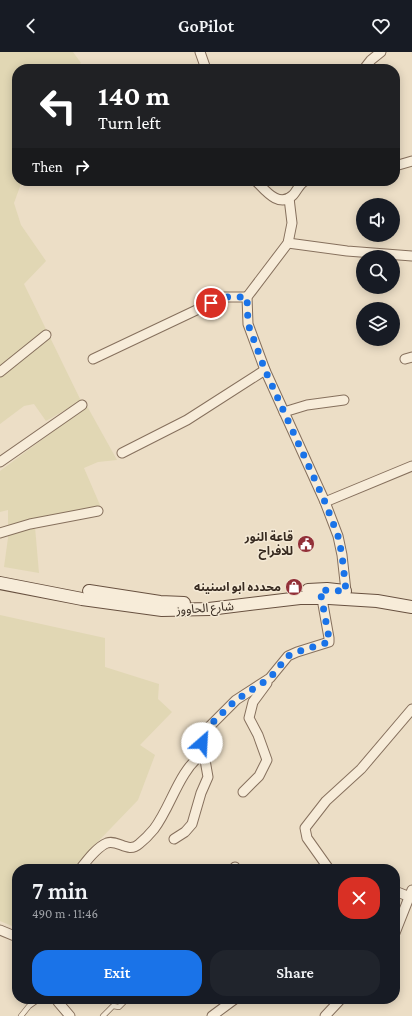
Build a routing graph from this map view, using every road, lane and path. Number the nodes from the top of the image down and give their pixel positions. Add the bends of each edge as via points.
1 (200, 52) edge
2 (382, 52) edge
3 (204, 64) edge
4 (368, 64) edge
5 (412, 161) edge
6 (400, 165) edge
7 (261, 186) edge
8 (300, 186) edge
9 (289, 198) junction
10 (288, 243) junction
11 (412, 256) edge
12 (247, 297) junction
13 (46, 335) dead end
14 (93, 359) dead end
15 (265, 370) junction
16 (0, 372) edge
17 (344, 400) dead end
18 (82, 405) dead end
19 (284, 412) junction
20 (122, 453) dead end
21 (0, 462) edge
22 (412, 466) edge
23 (325, 502) junction
24 (98, 511) dead end
25 (0, 534) edge
26 (0, 574) edge
27 (0, 583) edge
28 (346, 591) junction
29 (321, 594) junction
30 (412, 599) edge
31 (412, 607) edge
32 (270, 678) junction
33 (412, 709) edge
34 (203, 753) junction
35 (243, 792) dead end
36 (174, 839) dead end
37 (84, 864) edge
38 (325, 864) edge
39 (400, 892) edge
40 (411, 893) edge
41 (400, 920) edge
42 (0, 930) edge
43 (12, 935) edge
44 (32, 1004) edge
45 (60, 1004) edge
46 (122, 1004) edge
47 (228, 1004) edge
48 (336, 1004) edge
49 (21, 1016) edge
50 (70, 1016) edge
51 (103, 1016) edge
52 (212, 1016) edge
53 (325, 1016) edge

1 - 3 street
2 - 4 street
5 - 6 street
7 - 9 street via 275,198
8 - 9 street
9 - 10 street via 292,223
10 - 11 street
10 - 12 street
12 - 14 street via 224,297
12 - 15 street via 248,324
13 - 16 street
15 - 19 street
15 - 20 street via 188,420
17 - 19 street via 307,405
18 - 21 street
19 - 23 street
22 - 23 street
23 - 28 street via 338,536
24 - 25 street via 30,524
26 - 29 main road via 39,584 174,602 210,602 300,590
27 - 29 main road, شارع الحاووز via 82,599 162,610 209,610
28 - 29 main road
28 - 30 main road
29 - 31 main road, شارع الحاووز
29 - 32 street via 329,642 288,656
32 - 34 street via 236,700 215,720 204,735
32 - 35 street via 253,702 250,718 267,760 259,776
33 - 38 street via 361,769 326,801 305,828 307,838
34 - 36 street via 208,777 192,824
34 - 37 street via 185,772 154,828 141,842 127,848 117,843 108,843 98,849
39 - 40 street
40 - 41 street
42 - 43 street
44 - 49 lane
45 - 50 street
46 - 51 lane via 119,1007 113,1006
47 - 52 street
48 - 53 street

